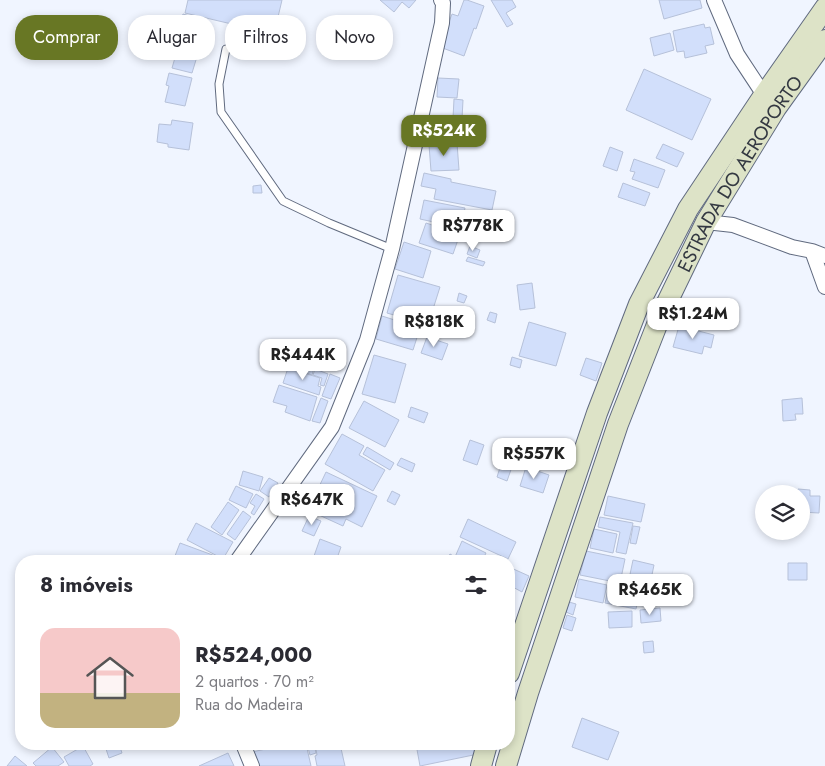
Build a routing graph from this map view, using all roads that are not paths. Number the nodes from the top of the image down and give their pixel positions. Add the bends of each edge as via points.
1 (714, 0) edge
2 (444, 1) edge
3 (825, 8) edge
4 (825, 40) edge
5 (225, 55) edge
6 (764, 95) junction
7 (706, 222) junction
8 (392, 249) junction
9 (819, 253) edge
10 (825, 287) edge
11 (241, 555) edge
12 (515, 655) edge
13 (515, 736) edge
14 (245, 750) edge
15 (486, 750) edge
16 (511, 750) edge
17 (252, 766) edge
18 (481, 766) edge
19 (506, 766) edge

1 - 6 street via 736,54
2 - 8 street via 442,23
3 - 6 main road, ESTRADA DO AEROPORTO
4 - 7 main road, ESTRADA DO AEROPORTO via 776,108
5 - 8 lane via 219,84 221,112 283,201
6 - 12 main road, ESTRADA DO AEROPORTO via 688,210 639,304 597,413
7 - 9 street via 733,225 792,247
7 - 13 main road, ESTRADA DO AEROPORTO via 660,317 618,424
8 - 11 street via 367,340 332,427
9 - 10 street
14 - 17 street
15 - 18 main road
16 - 19 main road, ESTRADA DO AEROPORTO

